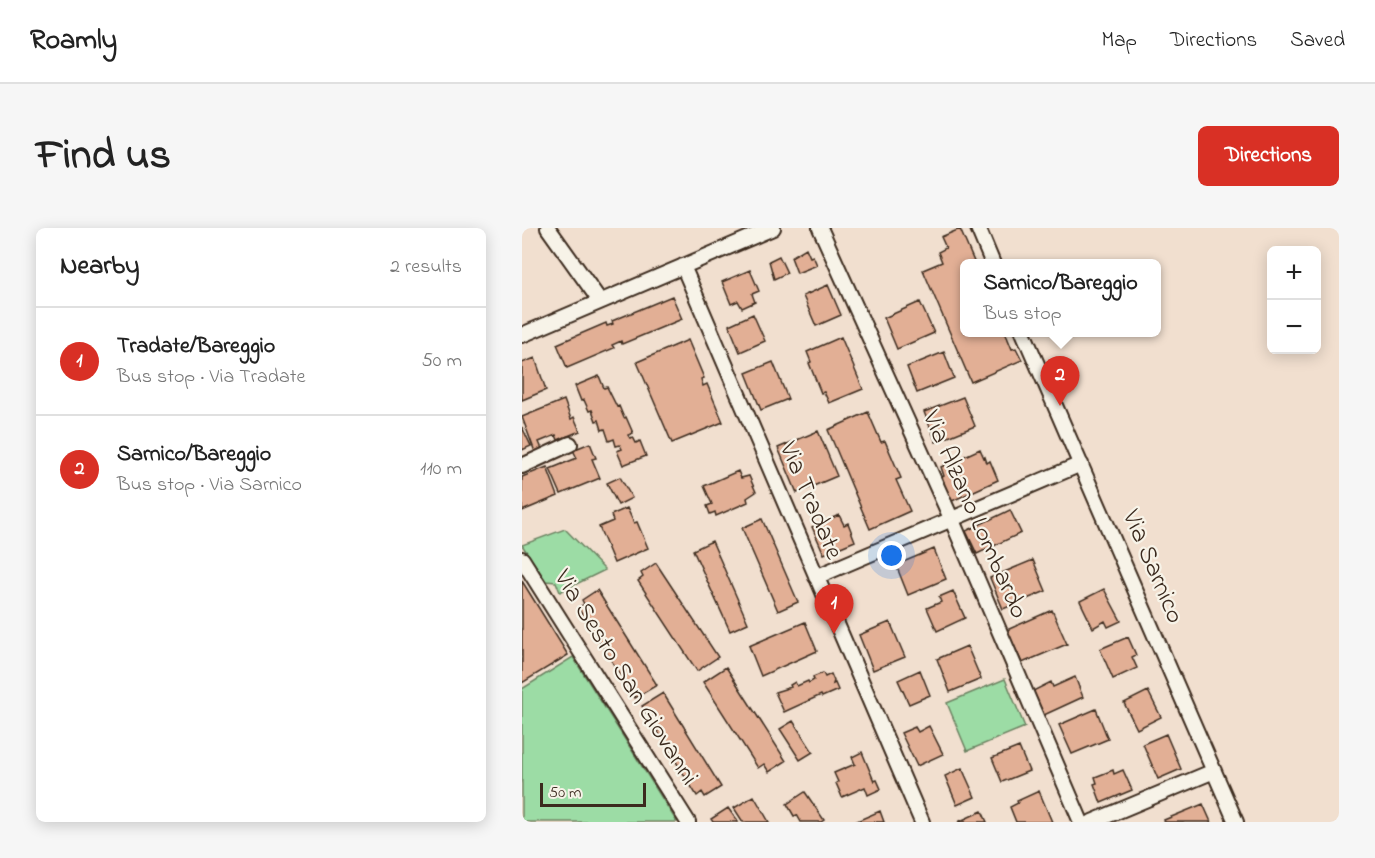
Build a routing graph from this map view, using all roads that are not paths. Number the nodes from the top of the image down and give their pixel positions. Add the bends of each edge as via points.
1 (548, 228) edge
2 (773, 228) edge
3 (820, 228) edge
4 (978, 228) edge
5 (991, 259) edge
6 (683, 266) junction
7 (600, 301) junction
8 (522, 335) edge
9 (1025, 337) edge
10 (570, 444) dead end
11 (1081, 464) junction
12 (522, 466) edge
13 (951, 518) junction
14 (522, 559) edge
15 (816, 577) junction
16 (1214, 771) junction
17 (688, 822) edge
18 (922, 822) edge
19 (1081, 822) edge
20 (1092, 822) edge
21 (1236, 822) edge

1 - 7 street
2 - 6 street
3 - 13 street, Via Alzano Lombardo
4 - 5 street
6 - 7 street
6 - 15 street, Via Tradate
7 - 8 street
9 - 11 street, Via Sarnico
10 - 12 street
11 - 13 street
11 - 16 street, Via Sarnico
13 - 15 street
13 - 19 street, Via Alzano Lombardo
14 - 17 street, Via Sesto San Giovanni
15 - 18 street, Via Tradate
16 - 20 street
16 - 21 street, Via Sarnico

